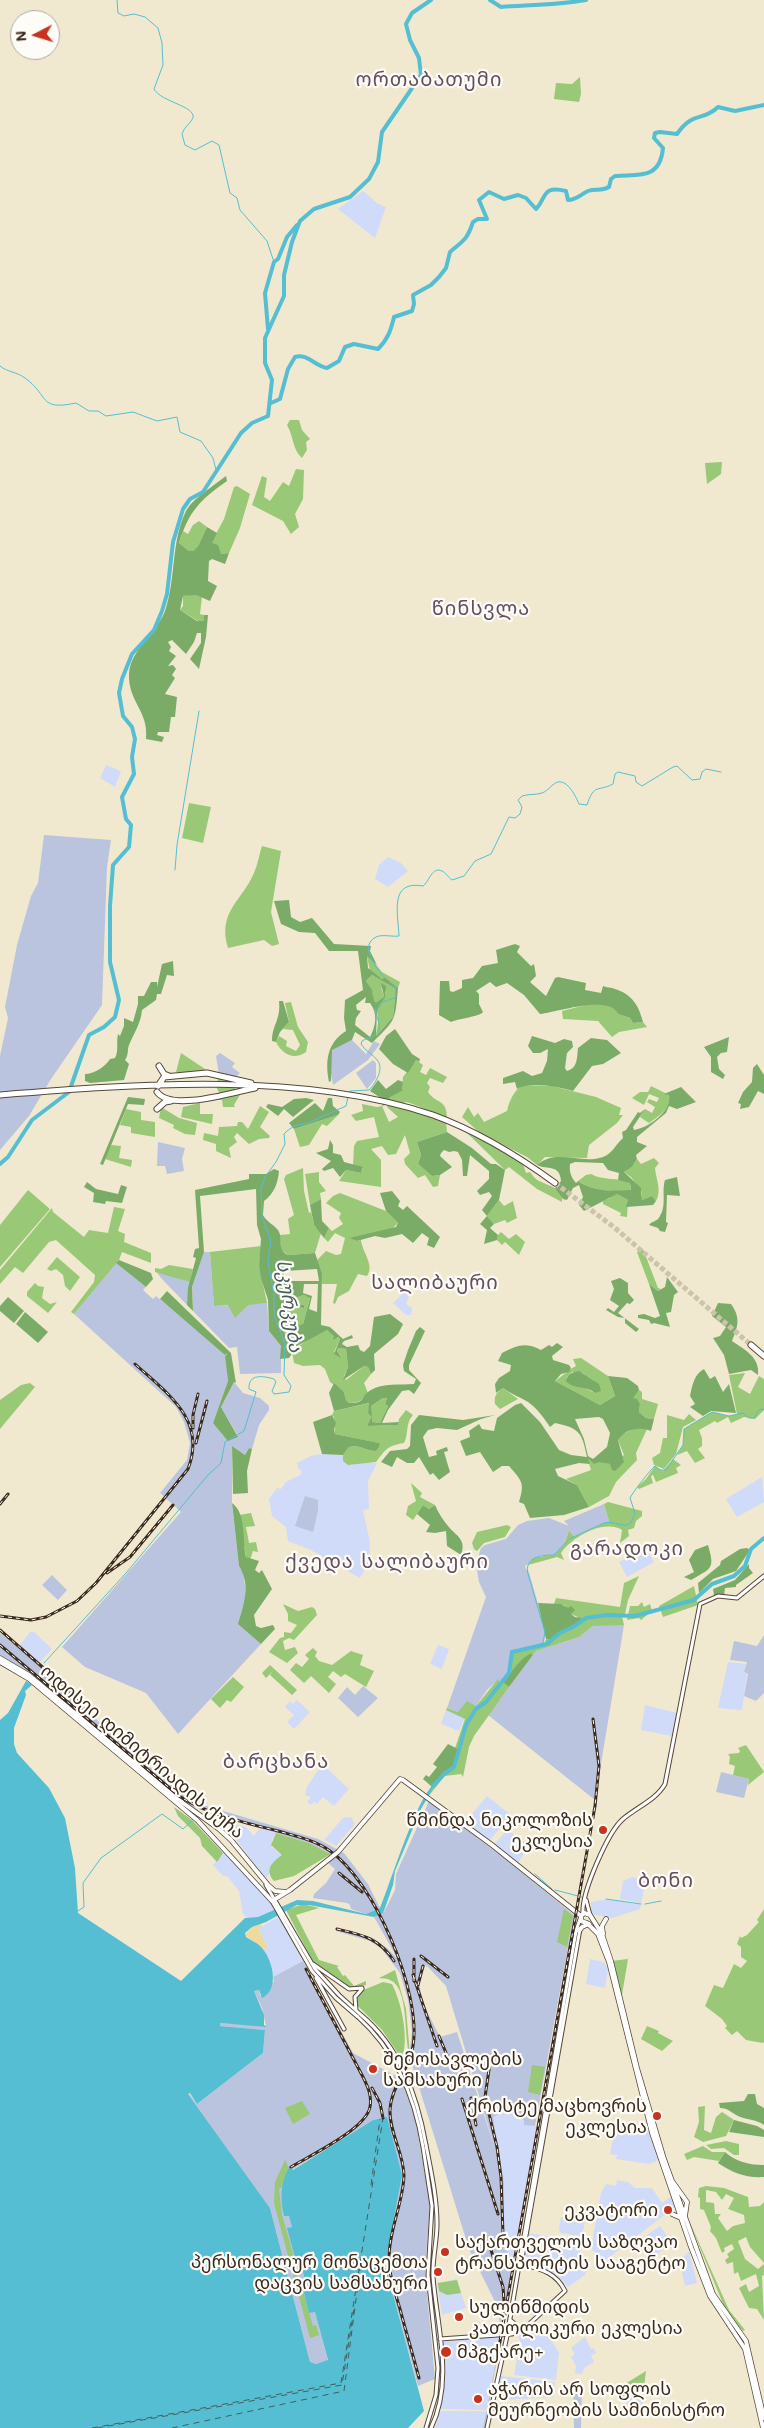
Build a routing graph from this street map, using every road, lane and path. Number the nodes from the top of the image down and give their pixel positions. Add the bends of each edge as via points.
1 (159, 1066) dead end
2 (170, 1076) junction
3 (265, 1086) junction
4 (243, 1087) junction
5 (0, 1095) edge
6 (174, 1101) junction
7 (157, 1109) dead end
8 (555, 1183) tunnel mouth
9 (751, 1345) tunnel mouth
10 (764, 1356) edge
11 (764, 1576) edge
12 (0, 1658) edge
13 (0, 1662) edge
14 (238, 1848) junction
15 (229, 1855) junction
16 (263, 1880) junction
17 (289, 1891) junction
18 (585, 1897) junction
19 (274, 1901) junction
20 (582, 1908) junction
21 (576, 1913) junction
22 (590, 1915) junction
23 (581, 1916) junction
24 (285, 1919) junction
25 (606, 1919) dead end
26 (587, 1924) junction
27 (579, 1931) junction
28 (605, 1941) junction
29 (311, 1962) junction
30 (312, 1971) junction
31 (357, 2010) junction
32 (359, 2015) junction
33 (344, 2029) dead end
34 (672, 2180) junction
35 (680, 2208) junction
36 (672, 2214) dead end
37 (684, 2219) junction
38 (520, 2265) junction
39 (510, 2320) junction
40 (508, 2328) junction
41 (522, 2330) junction
42 (512, 2334) junction
43 (507, 2336) junction
44 (438, 2339) junction
45 (764, 2418) edge
46 (426, 2428) edge
47 (431, 2428) edge
48 (487, 2428) edge
49 (763, 2428) edge

1 - 2 highway via 164,1074
2 - 3 highway via 206,1073
2 - 6 highway via 164,1077 158,1089 166,1099
3 - 4 highway
3 - 8 highway via 390,1104 432,1115 511,1152
4 - 5 highway via 176,1086
4 - 6 highway via 234,1092
6 - 7 highway via 165,1102
9 - 10 highway
11 - 18 main road via 737,1598 718,1596 700,1604 665,1784 620,1822 589,1878
12 - 14 main road, ოდისეი დიმიტრიადის ქუჩა via 35,1679
13 - 15 main road, ოდისეი დიმიტრიადის ქუჩა via 28,1679 191,1814
14 - 15 main road via 230,1847
14 - 16 main road, ოდისეი დიმიტრიადის ქუჩა
15 - 19 main road, ოდისეი დიმიტრიადის ქუჩა
16 - 17 main road via 275,1891
16 - 19 main road, ოდისეი დიმიტრიადის ქუჩა
17 - 19 main road
17 - 21 main road, bridge via 338,1852 400,1779 463,1823
18 - 20 main road
18 - 22 main road
19 - 24 main road
20 - 21 main road
20 - 23 main road
21 - 23 main road
22 - 23 main road
22 - 26 main road
23 - 26 main road
24 - 29 main road
24 - 30 main road
25 - 28 main road via 602,1926
26 - 27 main road
26 - 27 main road
26 - 28 main road
26 - 35 main road via 600,1938 608,1962 651,2130
26 - 38 main road
27 - 38 main road
28 - 34 main road via 654,2128
29 - 31 main road via 328,1985
29 - 31 main road via 349,1989 362,1988 355,1997
30 - 32 main road via 336,1998
30 - 33 main road
31 - 32 main road
32 - 44 main road, bridge via 398,2067 412,2100 425,2146 434,2231 428,2275
34 - 35 main road
34 - 37 main road via 687,2202
35 - 37 main road
36 - 37 main road
37 - 45 main road via 713,2294 746,2341
37 - 49 main road via 710,2296 742,2342
38 - 39 main road
38 - 41 main road via 550,2273 561,2282 565,2291
39 - 40 main road
39 - 41 main road
40 - 42 main road via 513,2330
40 - 43 main road
41 - 42 main road
42 - 43 main road
43 - 44 main road
43 - 48 main road
44 - 46 main road via 438,2381
44 - 47 main road via 442,2381 438,2410

